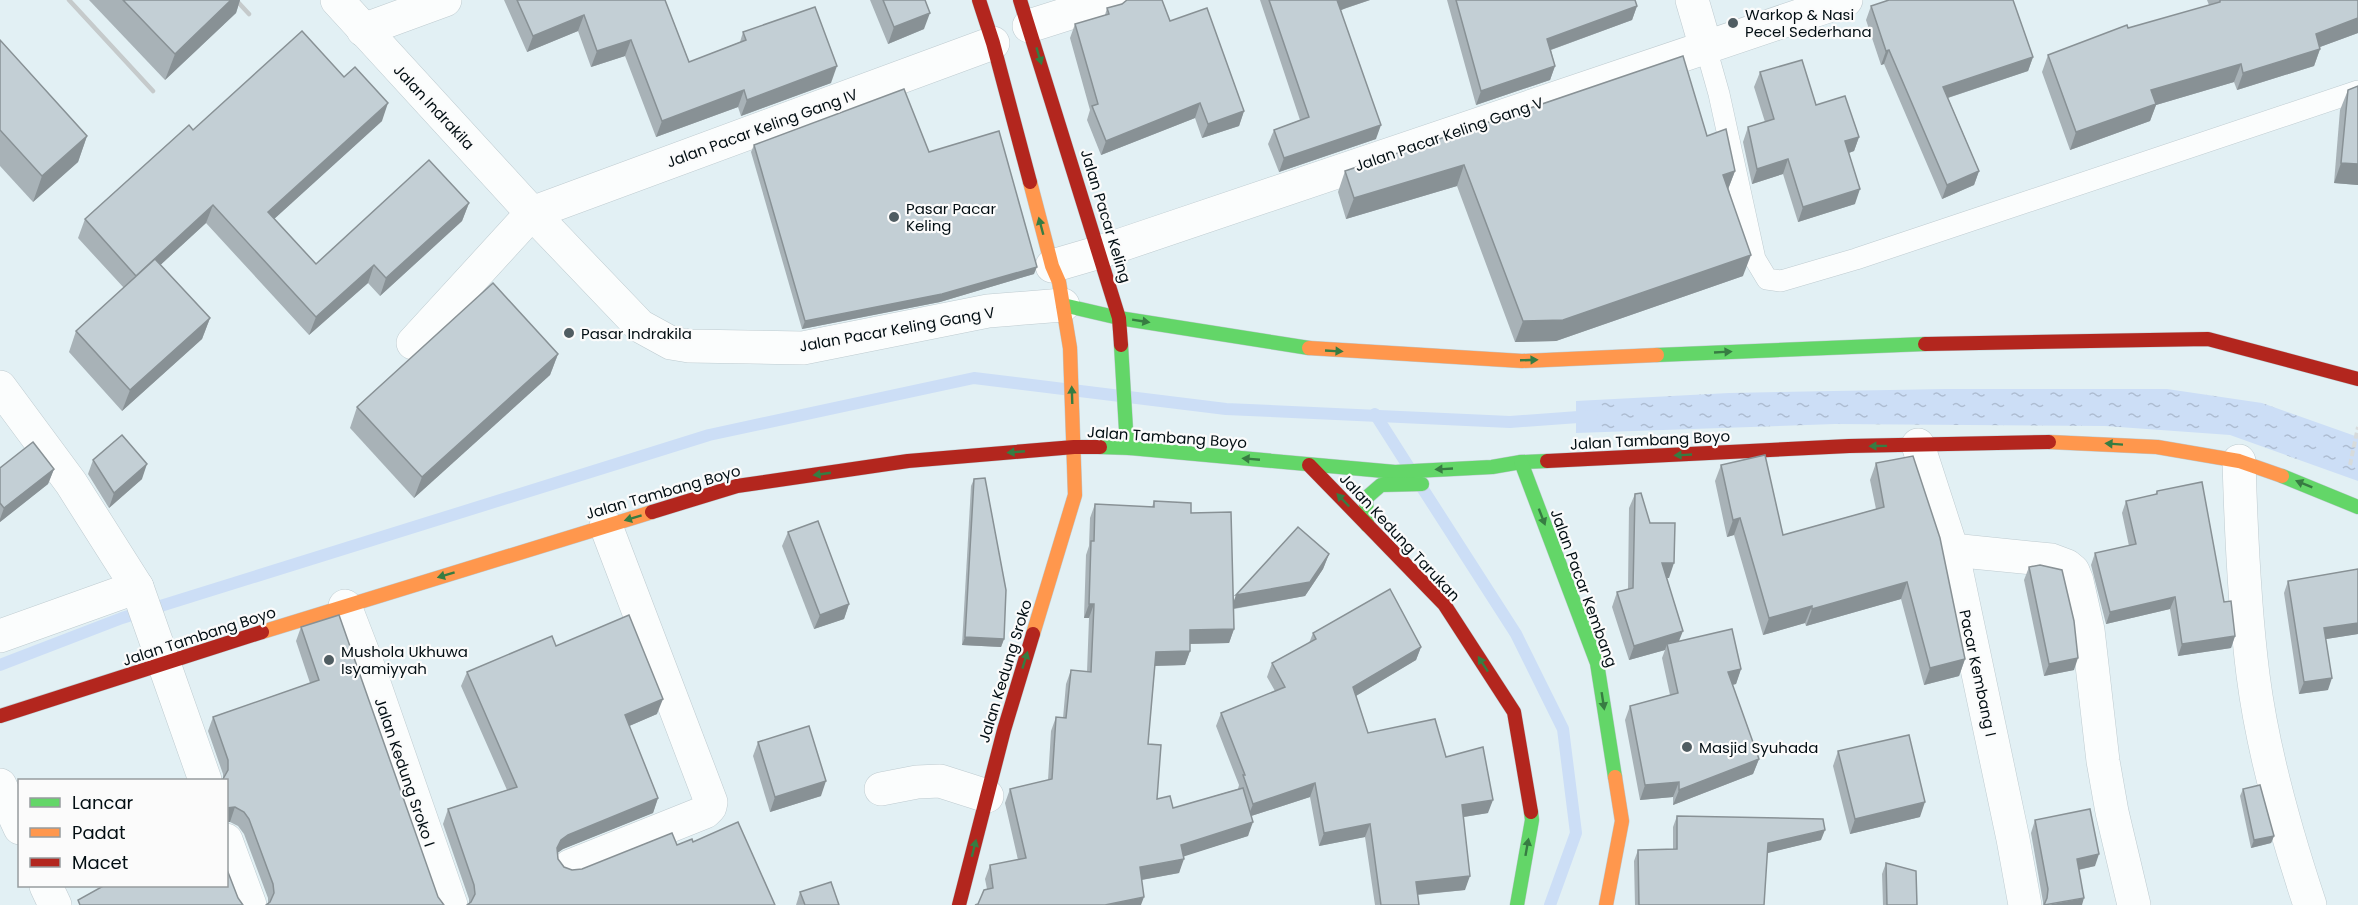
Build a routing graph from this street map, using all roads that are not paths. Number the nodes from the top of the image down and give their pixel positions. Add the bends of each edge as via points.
1 (337, 0) edge
2 (445, 0) edge
3 (978, 0) edge
4 (1111, 0) edge
5 (1692, 0) edge
6 (1846, 0) edge
7 (1025, 13) edge
8 (363, 30) junction
9 (993, 43) junction
10 (1706, 48) junction
11 (2358, 91) edge
12 (532, 213) junction
13 (1100, 252) junction
14 (1052, 266) junction
15 (1063, 305) junction
16 (1119, 318) junction
17 (412, 343) dead end
18 (2358, 379) edge
19 (0, 387) edge
20 (1073, 441) junction
21 (1918, 445) junction
22 (1130, 447) junction
23 (2239, 460) junction
24 (1521, 462) junction
25 (1309, 465) junction
26 (1492, 476) junction
27 (1514, 483) dead end
28 (1534, 495) junction
29 (2358, 507) edge
30 (1367, 525) junction
31 (606, 526) junction
32 (1952, 550) junction
33 (140, 593) junction
34 (345, 606) junction
35 (0, 636) edge
36 (160, 654) junction
37 (0, 716) edge
38 (205, 779) edge
39 (0, 785) edge
40 (880, 789) dead end
41 (987, 796) junction
42 (18, 824) edge
43 (228, 845) edge
44 (570, 866) dead end
45 (47, 887) edge
46 (55, 905) edge
47 (250, 905) edge
48 (451, 905) edge
49 (959, 905) edge
50 (1517, 905) edge
51 (1606, 905) edge
52 (2025, 905) edge
53 (2134, 905) edge
54 (2310, 905) edge

1 - 8 street, Jalan Indrakila
2 - 8 street
3 - 9 main road
4 - 7 street
5 - 10 street
6 - 10 street, Jalan Pacar Keling Gang V
7 -> 13 main road, Jalan Pacar Keling
8 - 12 street, Jalan Indrakila
9 - 12 street, Jalan Pacar Keling Gang IV
14 -> 9 main road
10 - 11 lane via 1755,259 1767,279 1781,281
10 - 13 street, Jalan Pacar Keling Gang V
12 - 15 street, Jalan Pacar Keling Gang V via 640,326 671,343 803,348 988,311
12 - 17 street
13 - 14 street, Jalan Pacar Keling Gang V
13 - 16 main road, Jalan Pacar Keling
14 - 15 main road
15 - 16 main road
20 -> 15 main road via 1070,356
16 -> 18 main road via 1319,350 1522,361 1899,344 2208,339
16 - 22 main road, Jalan Pacar Keling
19 - 33 street via 70,483
20 - 22 main road, Jalan Tambang Boyo
20 -> 31 main road, Jalan Tambang Boyo via 737,486
41 -> 20 main road, Jalan Kedung Sroko via 1076,495
23 -> 21 main road, Jalan Tambang Boyo via 2102,443
21 -> 24 main road, Jalan Tambang Boyo
21 - 32 street, Pacar Kembang I
25 -> 22 main road, Jalan Tambang Boyo
29 -> 23 main road, Jalan Tambang Boyo
23 - 54 street via 2241,562 2253,677 2271,770
24 - 26 main road, Jalan Tambang Boyo
24 - 28 main road, Jalan Pacar Kembang
26 -> 25 main road, Jalan Tambang Boyo
30 -> 25 main road, Jalan Kedung Tarukan
26 - 30 main road via 1381,485 1366,498
27 - 28 main road
28 -> 51 main road, Jalan Pacar Kembang via 1597,663 1623,821
50 -> 30 main road, Jalan Kedung Tarukan via 1532,820 1515,712 1444,604
31 -> 34 main road, Jalan Tambang Boyo
31 - 44 street via 711,802 705,812
32 - 52 street, Pacar Kembang I
32 - 53 street via 2051,560 2064,564 2076,576 2088,630 2109,792
33 - 35 street
33 - 36 street
34 - 36 main road, Jalan Tambang Boyo
34 - 48 street, Jalan Kedung Sroko I
36 - 37 main road, Jalan Tambang Boyo
36 - 38 street
39 - 42 street
40 - 41 street via 940,781
49 -> 41 main road, Jalan Kedung Sroko
43 - 47 street
45 - 46 street

